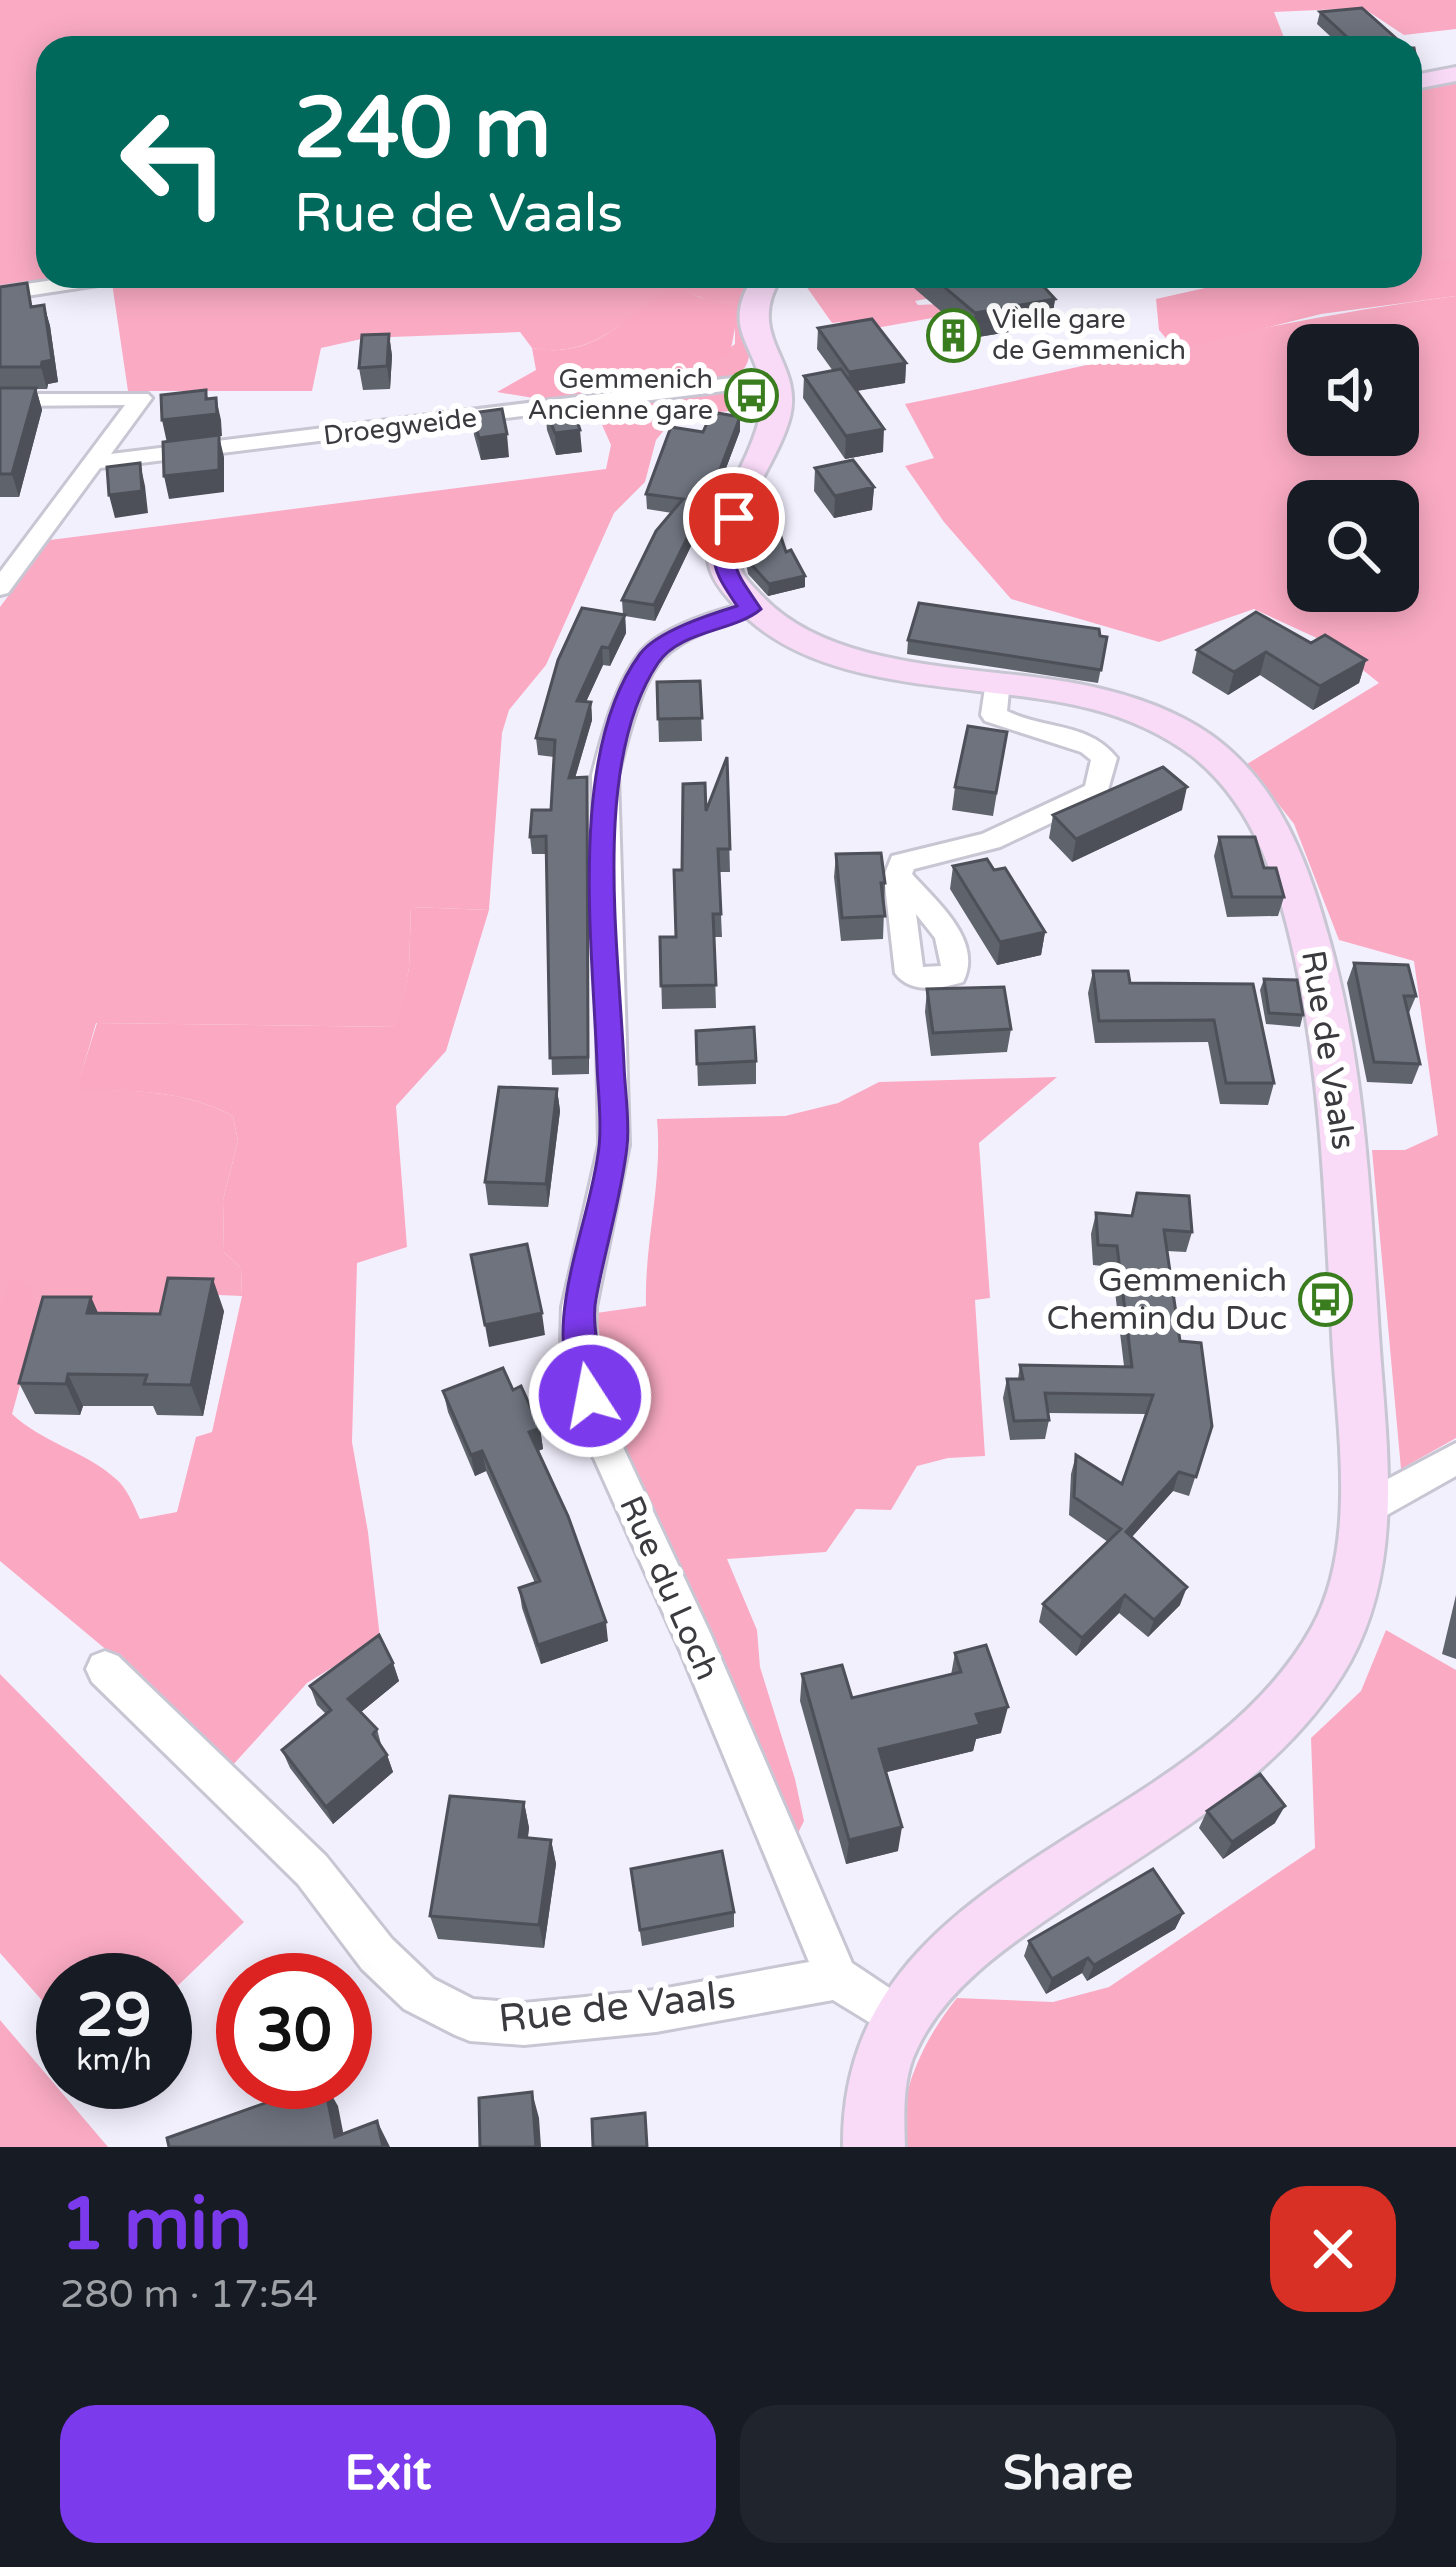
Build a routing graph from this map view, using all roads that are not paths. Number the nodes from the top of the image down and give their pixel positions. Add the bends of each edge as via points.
1 (1456, 74) edge
2 (1422, 81) edge
3 (39, 288) edge
4 (759, 288) edge
5 (0, 294) edge
6 (773, 383) junction
7 (0, 400) edge
8 (97, 462) junction
9 (0, 588) edge
10 (750, 609) junction
11 (998, 681) junction
12 (898, 876) dead end
13 (1456, 1458) edge
14 (1365, 1509) junction
15 (105, 1669) dead end
16 (837, 1978) junction
17 (900, 2020) junction
18 (874, 2147) edge

1 - 2 main road
3 - 5 street
4 - 6 main road, Rue de Vaals via 750,313
6 - 8 street, Droegweide
6 - 10 main road, Rue de Vaals via 776,415 722,557
7 - 8 street via 141,398
8 - 9 street
10 - 11 main road, Rue de Vaals via 827,650
10 - 16 street, Rue du Loch via 706,622 650,655 616,728 605,775 604,906 614,1145 578,1340 605,1445
11 - 12 street via 994,715 1063,731 1104,758 1097,791 990,842 910,858
11 - 14 main road, Rue de Vaals via 1095,698 1168,727 1226,766 1271,825 1327,1016 1346,1162
13 - 14 street
14 - 17 main road, Rue de Vaals via 1346,1609 1302,1685 1204,1776 961,1946
15 - 16 street, Rue de Vaals via 312,1870 376,1954 419,1994 470,2020 524,2024 656,2011
16 - 17 street
17 - 18 main road, Rue de Vaals via 876,2084

